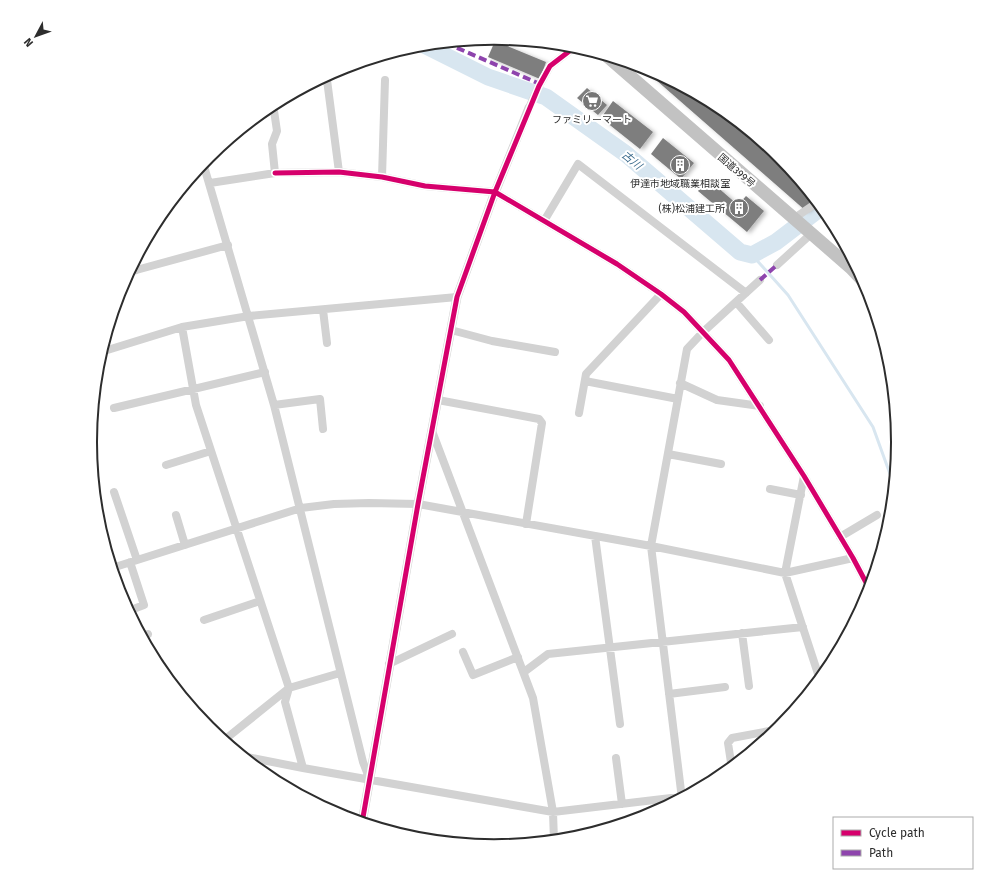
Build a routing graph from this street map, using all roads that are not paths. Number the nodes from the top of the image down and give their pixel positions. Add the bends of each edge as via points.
1 (568, 52) edge
2 (617, 65) edge
3 (385, 80) dead end
4 (327, 82) edge
5 (530, 108) joint
6 (274, 112) edge
7 (205, 170) edge
8 (339, 172) junction
9 (275, 173) junction
10 (382, 177) junction
11 (210, 183) junction
12 (495, 192) junction
13 (814, 207) edge
14 (544, 221) junction
15 (801, 226) junction
16 (228, 245) junction
17 (777, 265) dead end
18 (138, 267) edge
19 (852, 269) edge
20 (760, 280) dead end
21 (746, 293) junction
22 (661, 294) junction
23 (457, 297) junction
24 (736, 302) junction
25 (324, 310) junction
26 (249, 316) junction
27 (182, 327) junction
28 (451, 330) junction
29 (703, 332) junction
30 (769, 340) dead end
31 (327, 343) dead end
32 (109, 350) edge
33 (555, 352) dead end
34 (265, 372) junction
35 (585, 381) junction
36 (680, 383) junction
37 (193, 389) junction
38 (678, 399) junction
39 (438, 400) junction
40 (274, 405) junction
41 (760, 406) junction
42 (114, 408) dead end
43 (579, 413) dead end
44 (323, 429) dead end
45 (432, 431) junction
46 (211, 451) junction
47 (668, 454) junction
48 (721, 464) dead end
49 (166, 465) dead end
50 (804, 476) junction
51 (770, 489) dead end
52 (114, 492) dead end
53 (801, 495) junction
54 (418, 504) junction
55 (301, 508) junction
56 (464, 513) junction
57 (176, 515) dead end
58 (877, 515) dead end
59 (526, 524) junction
60 (236, 528) junction
61 (595, 536) junction
62 (840, 537) junction
63 (185, 545) junction
64 (651, 546) junction
65 (853, 558) junction
66 (133, 561) junction
67 (117, 566) edge
68 (785, 573) junction
69 (866, 583) edge
70 (260, 601) junction
71 (134, 609) edge
72 (204, 620) dead end
73 (803, 627) junction
74 (742, 633) junction
75 (452, 634) dead end
76 (663, 642) junction
77 (610, 648) junction
78 (463, 652) dead end
79 (518, 657) junction
80 (389, 664) junction
81 (524, 672) junction
82 (340, 673) junction
83 (818, 673) edge
84 (749, 686) dead end
85 (725, 687) dead end
86 (289, 688) junction
87 (670, 694) junction
88 (620, 724) dead end
89 (768, 731) edge
90 (228, 737) edge
91 (253, 758) edge
92 (616, 758) dead end
93 (731, 762) edge
94 (304, 768) junction
95 (370, 780) junction
96 (683, 792) edge
97 (671, 798) edge
98 (622, 804) junction
99 (553, 812) junction
100 (363, 818) edge
101 (554, 835) edge

1 - 5 street via 550,66
2 - 15 highway, 国道399号
3 - 10 street
4 - 8 street
5 - 12 street
6 - 9 street via 277,131 272,144
7 - 11 street
8 - 9 street
8 - 10 street
9 - 11 street
10 - 12 street via 425,186
11 - 16 street
12 - 14 street
12 - 23 street
13 - 15 street
14 - 21 street via 578,164
14 - 22 street via 617,264
15 - 17 street
15 - 19 highway, 国道399号
16 - 18 street
16 - 26 street
20 - 21 street
21 - 24 street
22 - 29 street via 684,312
22 - 35 street via 586,374
23 - 25 street
23 - 28 street
24 - 29 street
24 - 30 street
25 - 26 street
25 - 31 street
26 - 27 street
26 - 34 street
27 - 32 street
27 - 37 street
28 - 33 street via 492,341
28 - 39 street
29 - 36 street via 687,349
29 - 41 street via 729,360
34 - 37 street
34 - 40 street
35 - 38 street
35 - 43 street
36 - 38 street
36 - 41 street via 717,400
37 - 42 street
37 - 46 street
38 - 47 street
39 - 45 street
39 - 59 street via 540,419 542,423
40 - 44 street via 320,399
40 - 55 street
41 - 50 street
45 - 54 street
45 - 56 street
46 - 49 street
46 - 60 street
47 - 48 street
47 - 64 street
50 - 53 street
50 - 62 street
51 - 53 street
52 - 66 street
53 - 68 street
54 - 55 street via 334,504
54 - 56 street
54 - 80 street
55 - 60 street
55 - 82 street
56 - 59 street
56 - 79 street
57 - 63 street
58 - 62 street
59 - 61 street
60 - 63 street
60 - 70 street
61 - 64 street
61 - 77 street
62 - 65 street
63 - 66 street
64 - 68 street
64 - 76 street
65 - 68 street
65 - 69 street
66 - 67 street
66 - 71 street via 144,605
68 - 73 street
70 - 72 street
70 - 86 street
73 - 74 street
73 - 83 street
74 - 76 street
74 - 84 street
75 - 80 street
76 - 77 street
76 - 87 street
77 - 81 street via 548,654
77 - 88 street
78 - 79 street via 473,675
79 - 81 street
80 - 95 street
81 - 99 street via 534,698
82 - 86 street
82 - 95 street
85 - 87 street
86 - 90 street
86 - 94 street via 285,702
87 - 96 street
89 - 93 street via 732,738 728,743
91 - 94 street
92 - 98 street
94 - 95 street
95 - 99 street
95 - 100 street
97 - 98 street
98 - 99 street
99 - 101 street

